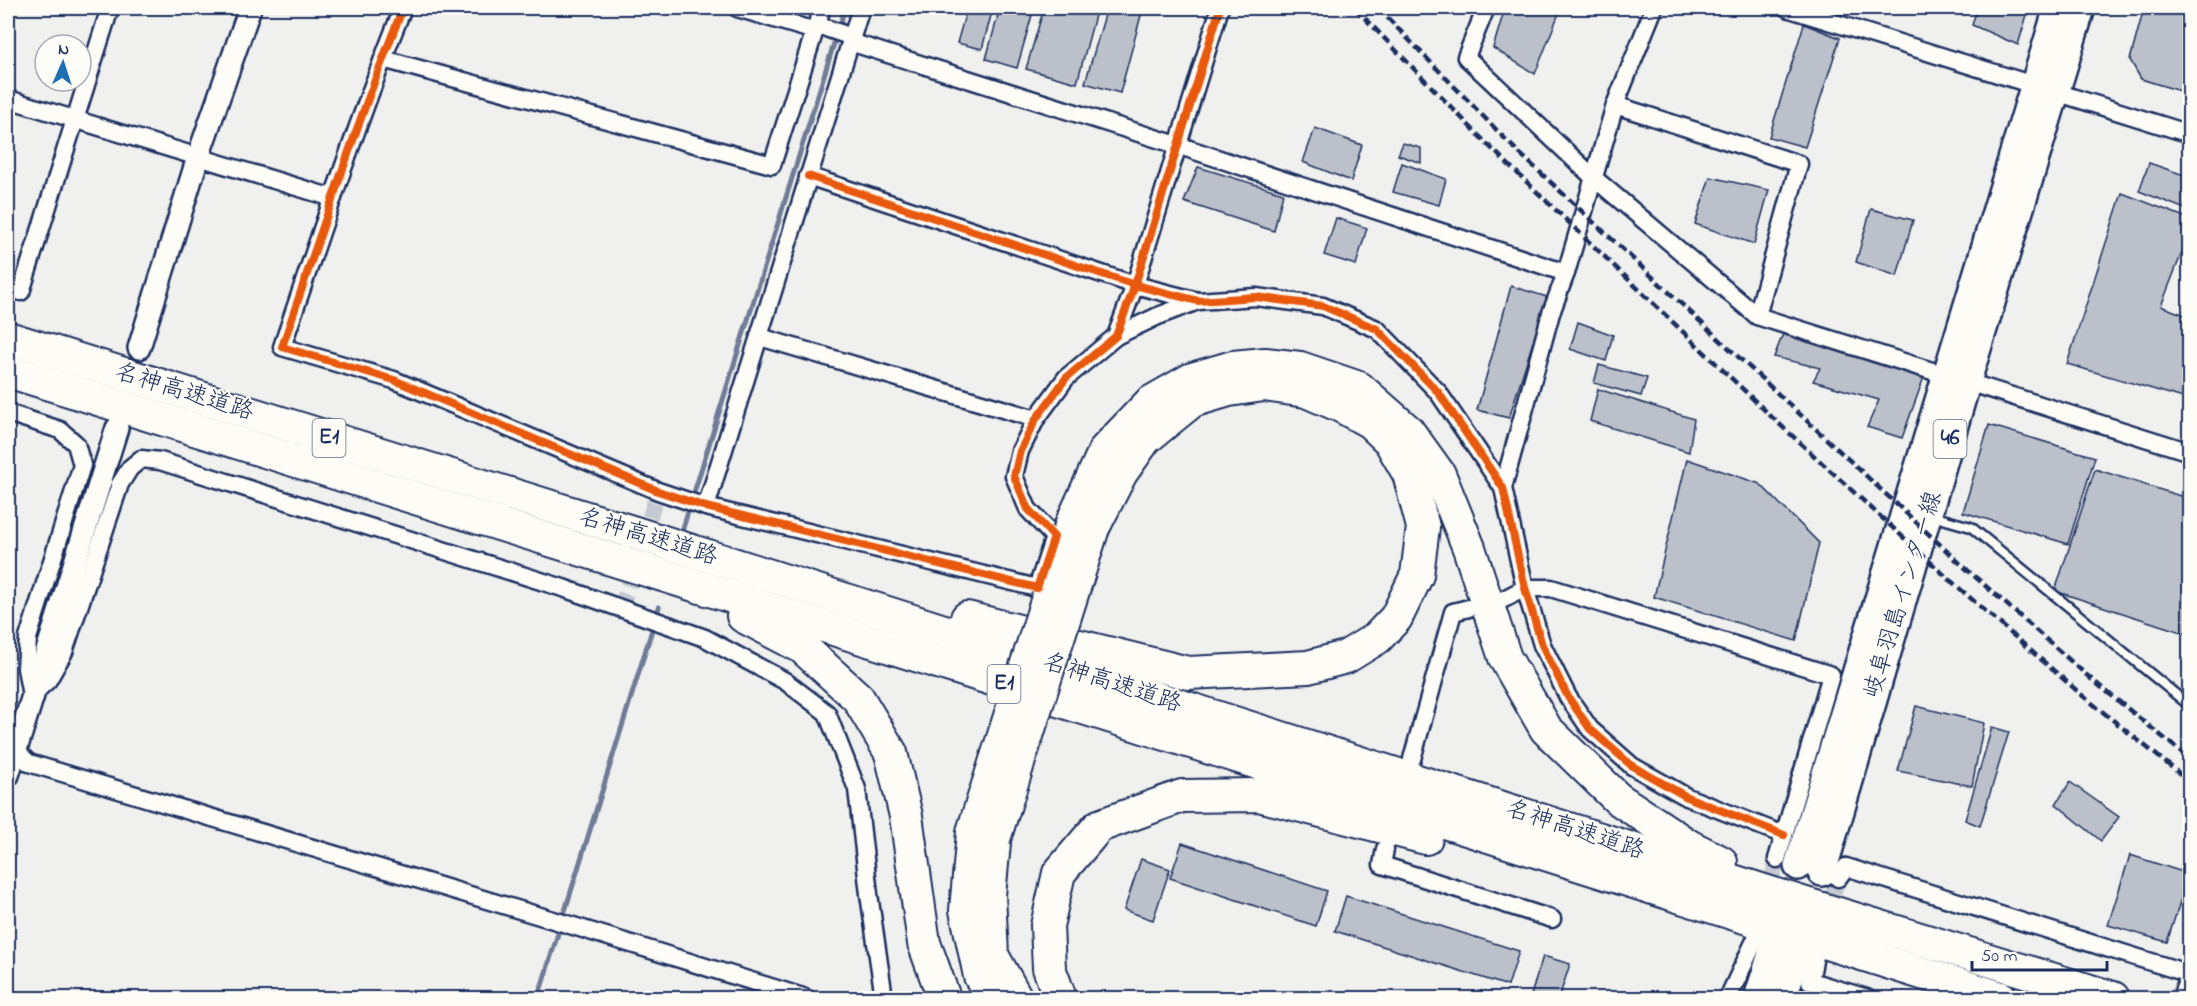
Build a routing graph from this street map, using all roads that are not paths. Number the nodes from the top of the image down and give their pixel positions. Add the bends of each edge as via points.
1 (110, 8) edge
2 (250, 8) edge
3 (403, 8) edge
4 (737, 8) edge
5 (822, 8) edge
6 (861, 8) edge
7 (1221, 8) edge
8 (1486, 8) edge
9 (1654, 8) edge
10 (1786, 8) edge
11 (2058, 8) edge
12 (2081, 8) edge
13 (818, 28) junction
14 (850, 38) junction
15 (382, 59) junction
16 (2044, 88) junction
17 (8, 99) edge
18 (1615, 105) junction
19 (75, 121) junction
20 (2190, 134) edge
21 (1177, 145) junction
22 (198, 157) junction
23 (808, 176) junction
24 (1594, 178) junction
25 (333, 198) junction
26 (1566, 273) junction
27 (1135, 285) junction
28 (8, 287) edge
29 (1198, 301) junction
30 (1757, 316) junction
31 (1116, 336) junction
32 (760, 337) junction
33 (8, 338) edge
34 (139, 348) dead end
35 (8, 371) edge
36 (1956, 378) junction
37 (8, 413) edge
38 (1036, 419) junction
39 (117, 428) dead end
40 (2190, 452) edge
41 (1503, 488) junction
42 (704, 506) junction
43 (1927, 515) junction
44 (1082, 525) junction
45 (650, 538) junction
46 (669, 577) junction
47 (1525, 588) junction
48 (1498, 602) dead end
49 (1469, 608) dead end
50 (1839, 692) junction
51 (31, 696) junction
52 (2190, 706) edge
53 (11, 749) edge
54 (1412, 759) dead end
55 (8, 775) edge
56 (983, 835) junction
57 (1784, 835) junction
58 (1385, 849) dead end
59 (1809, 869) junction
60 (1799, 902) junction
61 (1552, 919) dead end
62 (1781, 942) junction
63 (2183, 992) dead end
64 (806, 999) edge
65 (884, 999) edge
66 (944, 999) edge
67 (993, 999) edge
68 (1016, 999) edge
69 (1060, 999) edge
70 (1728, 999) edge
71 (1758, 999) edge
72 (1783, 999) edge
73 (1867, 999) edge
74 (2001, 999) edge
75 (2113, 999) edge

1 - 19 street
2 - 22 street
3 - 15 street
4 - 13 street
5 - 13 street
6 - 14 street
7 - 21 street
8 - 24 street via 1466,57
9 - 18 street
10 - 16 street
11 - 16 main road, 岐阜羽島インター線 / 46
12 - 16 main road, 岐阜羽島インター線 / 46
13 - 14 street
13 - 15 street via 772,165
14 - 21 street
14 - 23 street
15 - 25 street
16 - 20 street
16 - 36 main road, 岐阜羽島インター線 / 46
17 - 19 street
18 - 24 street
18 - 30 street via 1799,164
19 - 22 street
19 - 28 street via 21,292
21 - 26 street
21 - 27 street
22 - 25 street
22 - 34 street
23 - 27 street
23 - 32 street
24 - 26 street
24 - 30 street
25 - 42 street via 282,347 394,380
26 - 41 street via 1551,313
27 - 29 street
27 - 31 street
29 - 31 street
29 - 41 street via 1256,297 1323,306 1377,329 1438,392
30 - 36 street
31 - 38 street via 1066,378
32 - 38 street
32 - 42 street
33 - 45 highway, 名神高速道路 / E1
35 - 46 highway, 名神高速道路 / E1
36 - 40 street
36 - 43 main road, 岐阜羽島インター線 / 46
36 - 50 main road, 岐阜羽島インター線 / 46
37 - 51 street via 60,429 76,444 82,465 28,638 26,668
38 - 42 street via 1020,451 1014,476 1028,509 1054,537 1037,588
39 - 51 street
41 - 47 street
43 - 52 lane via 1971,527
43 - 59 main road, 岐阜羽島インター線 / 46
44 - 45 highway via 1145,439 1192,401 1264,385 1306,391 1370,423 1390,441 1409,474 1423,527 1417,575 1396,618 1377,638 1346,657 1308,667 1188,673
44 - 56 highway, bridge
44 - 60 highway via 1105,450 1150,403 1192,379 1233,367 1265,364 1300,368 1359,388 1408,431 1439,474 1469,548 1505,658 1546,729 1617,798 1689,846
45 - 60 highway, 名神高速道路 / E1
46 - 62 highway, 名神高速道路 / E1
46 - 66 highway via 802,647 858,698 891,753 906,816 924,943
47 - 48 street
47 - 50 street via 1551,588 1831,675
47 - 57 street via 1542,645 1568,697 1590,729 1632,766 1687,797
49 - 54 street via 1453,612
50 - 57 street
50 - 59 main road, 岐阜羽島インター線 / 46
51 - 53 street
51 - 65 street via 48,680 64,652 120,484 141,459 171,465 563,588 705,639 785,681 827,713 857,789
53 - 55 street
53 - 64 street via 29,763
56 - 67 highway via 966,910 980,976
56 - 68 highway via 992,955
57 - 59 street
58 - 61 street via 1382,865
59 - 63 street via 1846,867 2190,974
60 - 75 highway, 名神高速道路 / E1
62 - 69 highway via 1258,795 1182,796 1099,826 1059,873 1047,926 1049,968
62 - 70 street
62 - 71 main road
62 - 72 main road
62 - 73 street via 1810,981
62 - 74 highway, 名神高速道路 / E1

